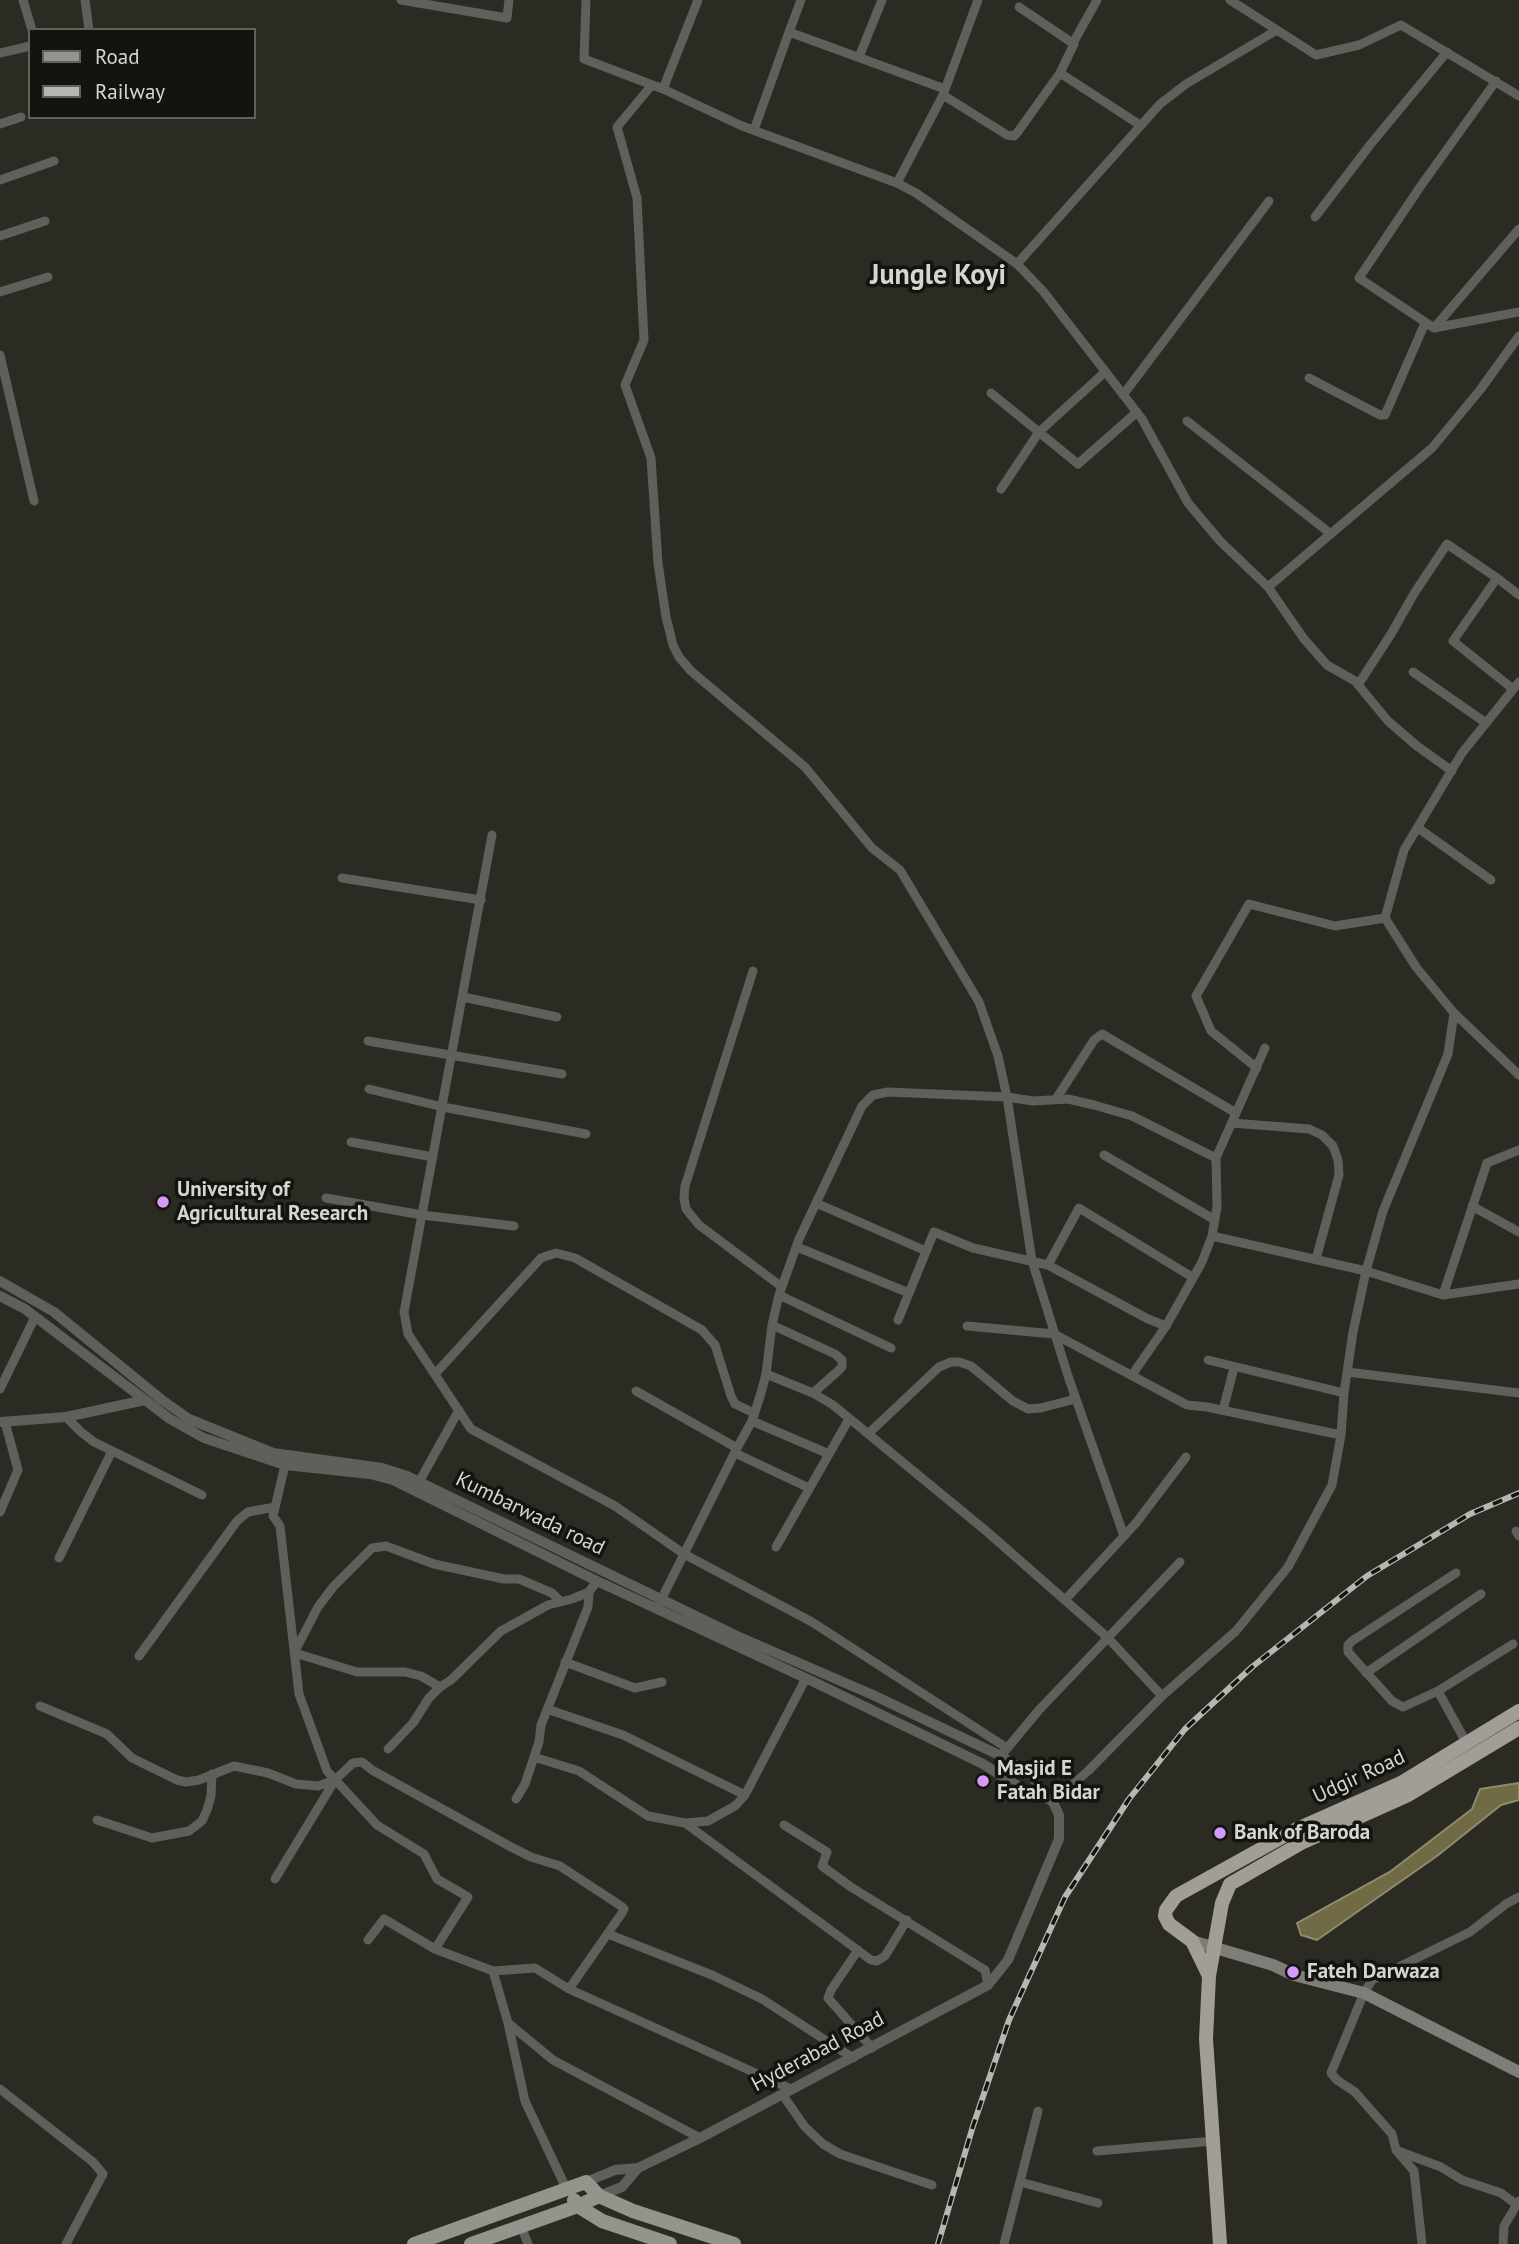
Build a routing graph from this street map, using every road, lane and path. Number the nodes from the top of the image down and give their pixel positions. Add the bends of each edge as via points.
1 (23, 0) edge
2 (85, 0) edge
3 (401, 0) edge
4 (509, 0) edge
5 (586, 0) edge
6 (698, 0) edge
7 (801, 0) edge
8 (882, 0) edge
9 (978, 0) edge
10 (1097, 0) edge
11 (1230, 0) edge
12 (1019, 7) dead end
13 (31, 28) edge
14 (89, 28) edge
15 (1277, 30) junction
16 (789, 32) junction
17 (1073, 43) junction
18 (28, 46) edge
19 (1447, 52) junction
20 (0, 53) edge
21 (859, 57) junction
22 (1060, 73) junction
23 (1496, 81) junction
24 (651, 86) junction
25 (663, 89) junction
26 (944, 92) junction
27 (1519, 96) edge
28 (21, 117) dead end
29 (0, 124) edge
30 (1140, 125) junction
31 (754, 130) junction
32 (54, 160) dead end
33 (0, 180) edge
34 (897, 183) junction
35 (1269, 201) dead end
36 (1315, 216) dead end
37 (45, 221) dead end
38 (1519, 229) edge
39 (0, 236) edge
40 (1017, 264) junction
41 (48, 277) dead end
42 (0, 292) edge
43 (1519, 312) edge
44 (1425, 323) junction
45 (1434, 328) junction
46 (1519, 336) edge
47 (0, 355) edge
48 (1105, 372) junction
49 (1309, 378) dead end
50 (3, 381) edge
51 (991, 393) dead end
52 (1123, 395) junction
53 (1137, 412) junction
54 (1187, 421) dead end
55 (1039, 432) junction
56 (1001, 489) dead end
57 (34, 501) dead end
58 (1331, 534) junction
59 (1497, 578) junction
60 (1268, 587) junction
61 (1519, 595) edge
62 (1413, 672) dead end
63 (1358, 685) junction
64 (1516, 685) edge
65 (1486, 723) junction
66 (1452, 771) junction
67 (1418, 828) junction
68 (492, 835) dead end
69 (342, 878) dead end
70 (1491, 880) dead end
71 (481, 900) junction
72 (1385, 918) junction
73 (753, 971) dead end
74 (463, 997) junction
75 (1454, 1013) junction
76 (557, 1017) dead end
77 (368, 1041) dead end
78 (1265, 1048) dead end
79 (452, 1055) junction
80 (1257, 1068) junction
81 (562, 1074) dead end
82 (1519, 1075) edge
83 (369, 1089) dead end
84 (1007, 1097) junction
85 (1056, 1100) junction
86 (443, 1107) junction
87 (1234, 1118) junction
88 (586, 1133) dead end
89 (351, 1142) dead end
90 (1519, 1150) edge
91 (1104, 1155) dead end
92 (433, 1157) junction
93 (1216, 1158) junction
94 (326, 1198) dead end
95 (816, 1203) junction
96 (1472, 1206) junction
97 (422, 1215) junction
98 (1215, 1220) junction
99 (514, 1226) dead end
100 (1519, 1232) edge
101 (1212, 1236) junction
102 (797, 1247) junction
103 (926, 1251) junction
104 (1316, 1259) junction
105 (1032, 1261) junction
106 (1048, 1265) junction
107 (1366, 1271) junction
108 (1192, 1278) junction
109 (0, 1281) edge
110 (1519, 1284) edge
111 (781, 1291) junction
112 (909, 1293) junction
113 (1443, 1295) junction
114 (0, 1296) edge
115 (35, 1317) junction
116 (898, 1320) dead end
117 (772, 1325) junction
118 (967, 1326) dead end
119 (1166, 1326) junction
120 (1054, 1334) junction
121 (891, 1348) dead end
122 (1208, 1360) dead end
123 (1234, 1368) junction
124 (1347, 1372) junction
125 (435, 1374) junction
126 (766, 1374) junction
127 (1132, 1375) junction
128 (0, 1389) edge
129 (636, 1391) dead end
130 (1344, 1392) junction
131 (813, 1393) junction
132 (1519, 1393) edge
133 (1076, 1399) junction
134 (145, 1400) junction
135 (458, 1410) junction
136 (1223, 1410) junction
137 (66, 1417) junction
138 (753, 1417) junction
139 (849, 1419) junction
140 (3, 1422) edge
141 (868, 1434) junction
142 (1341, 1436) junction
143 (736, 1450) junction
144 (112, 1451) junction
145 (829, 1454) junction
146 (1186, 1457) dead end
147 (285, 1465) junction
148 (419, 1482) junction
149 (809, 1488) junction
150 (202, 1495) dead end
151 (275, 1507) junction
152 (0, 1512) edge
153 (1124, 1536) junction
154 (776, 1547) dead end
155 (684, 1553) junction
156 (59, 1558) dead end
157 (1180, 1562) dead end
158 (1456, 1573) dead end
159 (597, 1581) junction
160 (589, 1592) junction
161 (1481, 1594) dead end
162 (1065, 1600) junction
163 (560, 1601) junction
164 (659, 1603) junction
165 (1107, 1637) junction
166 (1513, 1644) dead end
167 (295, 1653) junction
168 (139, 1656) dead end
169 (565, 1662) junction
170 (1366, 1672) junction
171 (807, 1678) junction
172 (662, 1682) dead end
173 (440, 1687) junction
174 (1438, 1690) junction
175 (1162, 1696) junction
176 (40, 1706) dead end
177 (547, 1709) junction
178 (1519, 1711) edge
179 (1519, 1728) edge
180 (1467, 1744) junction
181 (388, 1749) dead end
182 (1004, 1752) junction
183 (534, 1758) junction
184 (212, 1774) junction
185 (335, 1780) junction
186 (745, 1795) junction
187 (1042, 1795) junction
188 (516, 1799) dead end
189 (1053, 1802) junction
190 (97, 1820) dead end
191 (685, 1823) junction
192 (784, 1825) dead end
193 (275, 1879) dead end
194 (1519, 1897) edge
195 (906, 1920) junction
196 (608, 1934) junction
197 (368, 1940) dead end
198 (1192, 1941) junction
199 (435, 1949) junction
200 (1215, 1949) junction
201 (858, 1950) junction
202 (493, 1971) junction
203 (1209, 1976) junction
204 (988, 1985) junction
205 (569, 1989) junction
206 (1364, 1993) junction
207 (508, 2023) junction
208 (872, 2048) junction
209 (853, 2058) junction
210 (1519, 2072) edge
211 (0, 2089) edge
212 (786, 2092) junction
213 (1038, 2110) dead end
214 (700, 2138) junction
215 (1214, 2141) junction
216 (1396, 2150) junction
217 (1097, 2151) dead end
218 (638, 2168) junction
219 (586, 2182) junction
220 (1020, 2182) junction
221 (932, 2185) dead end
222 (566, 2188) junction
223 (599, 2196) junction
224 (1098, 2203) dead end
225 (1518, 2203) edge
226 (578, 2206) junction
227 (521, 2226) junction
228 (631, 2238) edge
229 (66, 2244) edge
230 (414, 2244) edge
231 (471, 2244) edge
232 (528, 2244) edge
233 (670, 2244) edge
234 (733, 2244) edge
235 (1003, 2244) edge
236 (1220, 2244) edge
237 (1422, 2244) edge
238 (1503, 2244) edge

1 - 13 street
2 - 14 street
3 - 4 street via 507,18
5 - 24 street via 584,59
6 - 25 street
7 - 16 street
8 - 21 street
9 - 26 street
10 - 17 street
11 - 15 street
12 - 17 street
15 - 19 street via 1316,55 1359,45 1401,25
15 - 30 street via 1186,84
16 - 21 street
16 - 31 street
17 - 22 street
18 - 20 street
19 - 23 street
19 - 36 street
21 - 26 street
22 - 26 street via 1014,136
22 - 30 street
23 - 27 street
23 - 44 street via 1359,276
24 - 25 street
24 - 84 street via 617,127 637,198 644,342 625,385 651,458 658,563 673,645 691,671 805,767 872,848 900,870 979,1002
25 - 31 street
26 - 34 street
28 - 29 street
30 - 40 street
31 - 34 street
32 - 33 street
34 - 40 street
35 - 52 street
37 - 39 street
38 - 45 street
40 - 48 street via 1043,290
41 - 42 street
43 - 45 street
44 - 45 street
44 - 49 street via 1385,415
46 - 58 street via 1432,448
47 - 50 street
48 - 52 street
48 - 55 street
50 - 57 street
51 - 55 street
52 - 53 street
53 - 55 street via 1078,464
53 - 60 street via 1188,503
54 - 58 street
55 - 56 street
58 - 60 street
59 - 61 street
59 - 63 street via 1447,544
59 - 64 street via 1453,641
60 - 63 street via 1327,665
62 - 65 street
63 - 66 street via 1388,721
64 - 65 street
65 - 66 street
66 - 67 street
67 - 70 street
67 - 72 street via 1404,850
68 - 71 street
69 - 71 street
71 - 74 street
72 - 75 street via 1416,967
72 - 80 street via 1335,926 1249,904 1196,996 1211,1031
73 - 111 street via 684,1198 686,1209 699,1225
74 - 76 street
74 - 79 street
75 - 82 street
75 - 107 street via 1448,1054 1383,1210
77 - 79 street
78 - 80 street
79 - 81 street
79 - 86 street
80 - 87 street
83 - 86 street
84 - 85 street
84 - 95 street via 902,1091 873,1095 862,1106
84 - 105 street
85 - 87 street via 1102,1034
85 - 93 street via 1132,1116
86 - 88 street
86 - 92 street
87 - 93 street
87 - 104 street via 1310,1129 1333,1146 1339,1175
89 - 92 street
90 - 96 street via 1487,1163
91 - 98 street
92 - 97 street
93 - 98 street
94 - 97 street
95 - 102 street
95 - 103 street
96 - 100 street
96 - 113 street
97 - 99 street
97 - 125 street via 404,1319 408,1334
98 - 101 street
101 - 104 street
101 - 108 street
102 - 111 street
102 - 112 street
103 - 105 street via 934,1232 973,1248
103 - 112 street
104 - 107 street
105 - 106 street
105 - 120 street
106 - 108 street via 1079,1208
106 - 119 street
107 - 113 street
107 - 124 street
108 - 119 street
109 - 148 street, Kumbarwada road via 54,1312 189,1419 273,1453 390,1470
110 - 113 street
111 - 117 street
111 - 121 street
112 - 116 street
114 - 115 street, Kumbarwada road
115 - 128 street
115 - 134 street, Kumbarwada road
117 - 126 street
117 - 131 street via 842,1360 842,1367
118 - 120 street
119 - 127 street
120 - 127 street
120 - 133 street
122 - 123 street
123 - 130 street
123 - 136 street
124 - 130 street
124 - 132 street
125 - 135 street
125 - 138 street via 541,1258 556,1253 575,1258 702,1330 715,1345 730,1396
126 - 131 street
126 - 138 street
127 - 136 street via 1187,1405
129 - 143 street
130 - 142 street
131 - 139 street
133 - 141 street via 1028,1409 971,1366 951,1362 939,1367
133 - 153 street
134 - 137 street
134 - 147 street, Kumbarwada road via 204,1438
135 - 148 street
135 - 155 street via 471,1429 615,1506
136 - 142 street
137 - 140 street
137 - 144 street via 85,1436
138 - 143 street
138 - 145 street
139 - 141 street
139 - 145 street
140 - 152 street via 18,1470
141 - 162 street
142 - 175 street via 1332,1485 1289,1567 1236,1631
143 - 149 street
143 - 155 street
144 - 150 street
144 - 156 street
145 - 149 street
146 - 153 street
147 - 151 street
147 - 159 street, Kumbarwada road via 393,1480
148 - 164 street, Kumbarwada road
149 - 154 street
151 - 167 street
151 - 168 street via 248,1512 237,1521
153 - 162 street
155 - 164 street
155 - 182 street via 812,1622
157 - 165 street
158 - 170 street via 1348,1645 1348,1652
159 - 160 street
159 - 164 street, Kumbarwada road
160 - 163 street
160 - 169 street via 588,1607
161 - 170 street
162 - 165 street
163 - 167 street via 519,1579 434,1564 386,1546 372,1548 318,1606
163 - 173 street via 501,1631
164 - 171 street, Kumbarwada road
164 - 182 street, Kumbarwada road
165 - 175 street
165 - 182 street
166 - 174 street
167 - 173 street via 357,1672 405,1672
167 - 185 street via 299,1694 327,1771
169 - 172 street via 635,1688
169 - 177 street
170 - 174 street via 1403,1707
171 - 186 street
171 - 187 street, Kumbarwada road via 983,1764 1024,1790
173 - 181 street
174 - 180 street
175 - 189 street
176 - 184 street via 107,1734 132,1758 177,1780 193,1781
177 - 183 street
177 - 186 street via 623,1735
178 - 180 highway, Udgir Road
179 - 200 highway, Udgir Road via 1408,1795 1303,1842 1230,1884
180 - 198 highway, Udgir Road via 1401,1783 1295,1830 1176,1895 1165,1916
182 - 187 street, Kumbarwada road via 1033,1776
183 - 188 street
183 - 191 street via 579,1771 648,1816
184 - 185 street via 240,1766 296,1784 318,1786
184 - 190 street via 207,1810 189,1831 152,1838
185 - 193 street
185 - 196 street via 353,1763 362,1762 511,1847 560,1866 624,1909
185 - 199 street via 377,1825 425,1854 437,1880 468,1897
186 - 191 street via 708,1821
187 - 189 street, Kumbarwada road
189 - 204 street, Hyderabad Road via 1059,1815 1059,1839 1008,1960
191 - 201 street
192 - 195 street via 827,1852 822,1866
194 - 206 street via 1470,1932 1372,1980
195 - 201 street via 885,1956 870,1960
195 - 204 street via 985,1970
196 - 205 street
196 - 209 street via 762,1999
197 - 199 street via 384,1919
198 - 200 main road
198 - 203 highway
199 - 202 street
200 - 203 highway
200 - 206 main road
201 - 208 street via 828,1998
202 - 205 street via 535,1968
202 - 207 street
203 - 215 highway via 1206,2039
204 - 208 street, Hyderabad Road
205 - 212 street
206 - 210 main road
206 - 216 street via 1331,2073 1355,2092 1392,2134
207 - 214 street via 553,2060
207 - 222 street via 525,2101
208 - 209 street, Hyderabad Road
209 - 212 street, Hyderabad Road
211 - 229 street via 103,2174
212 - 214 street, Hyderabad Road
212 - 221 street via 805,2127 823,2144
213 - 220 street
214 - 218 street, Hyderabad Road
215 - 217 street
215 - 236 highway
216 - 225 street
216 - 237 street via 1415,2171
218 - 219 street, Hyderabad Road via 615,2170
218 - 223 street, Hyderabad Road via 622,2187
219 - 222 main road, Hyderabad Road
219 - 223 main road
220 - 224 street
220 - 235 street
222 - 226 main road
222 - 230 main road, Hyderabad Road
223 - 226 main road, Hyderabad Road
223 - 234 main road
225 - 238 street via 1504,2226
226 - 227 main road, Hyderabad Road
226 - 228 main road
227 - 231 main road, Hyderabad Road
227 - 232 street
228 - 233 main road

